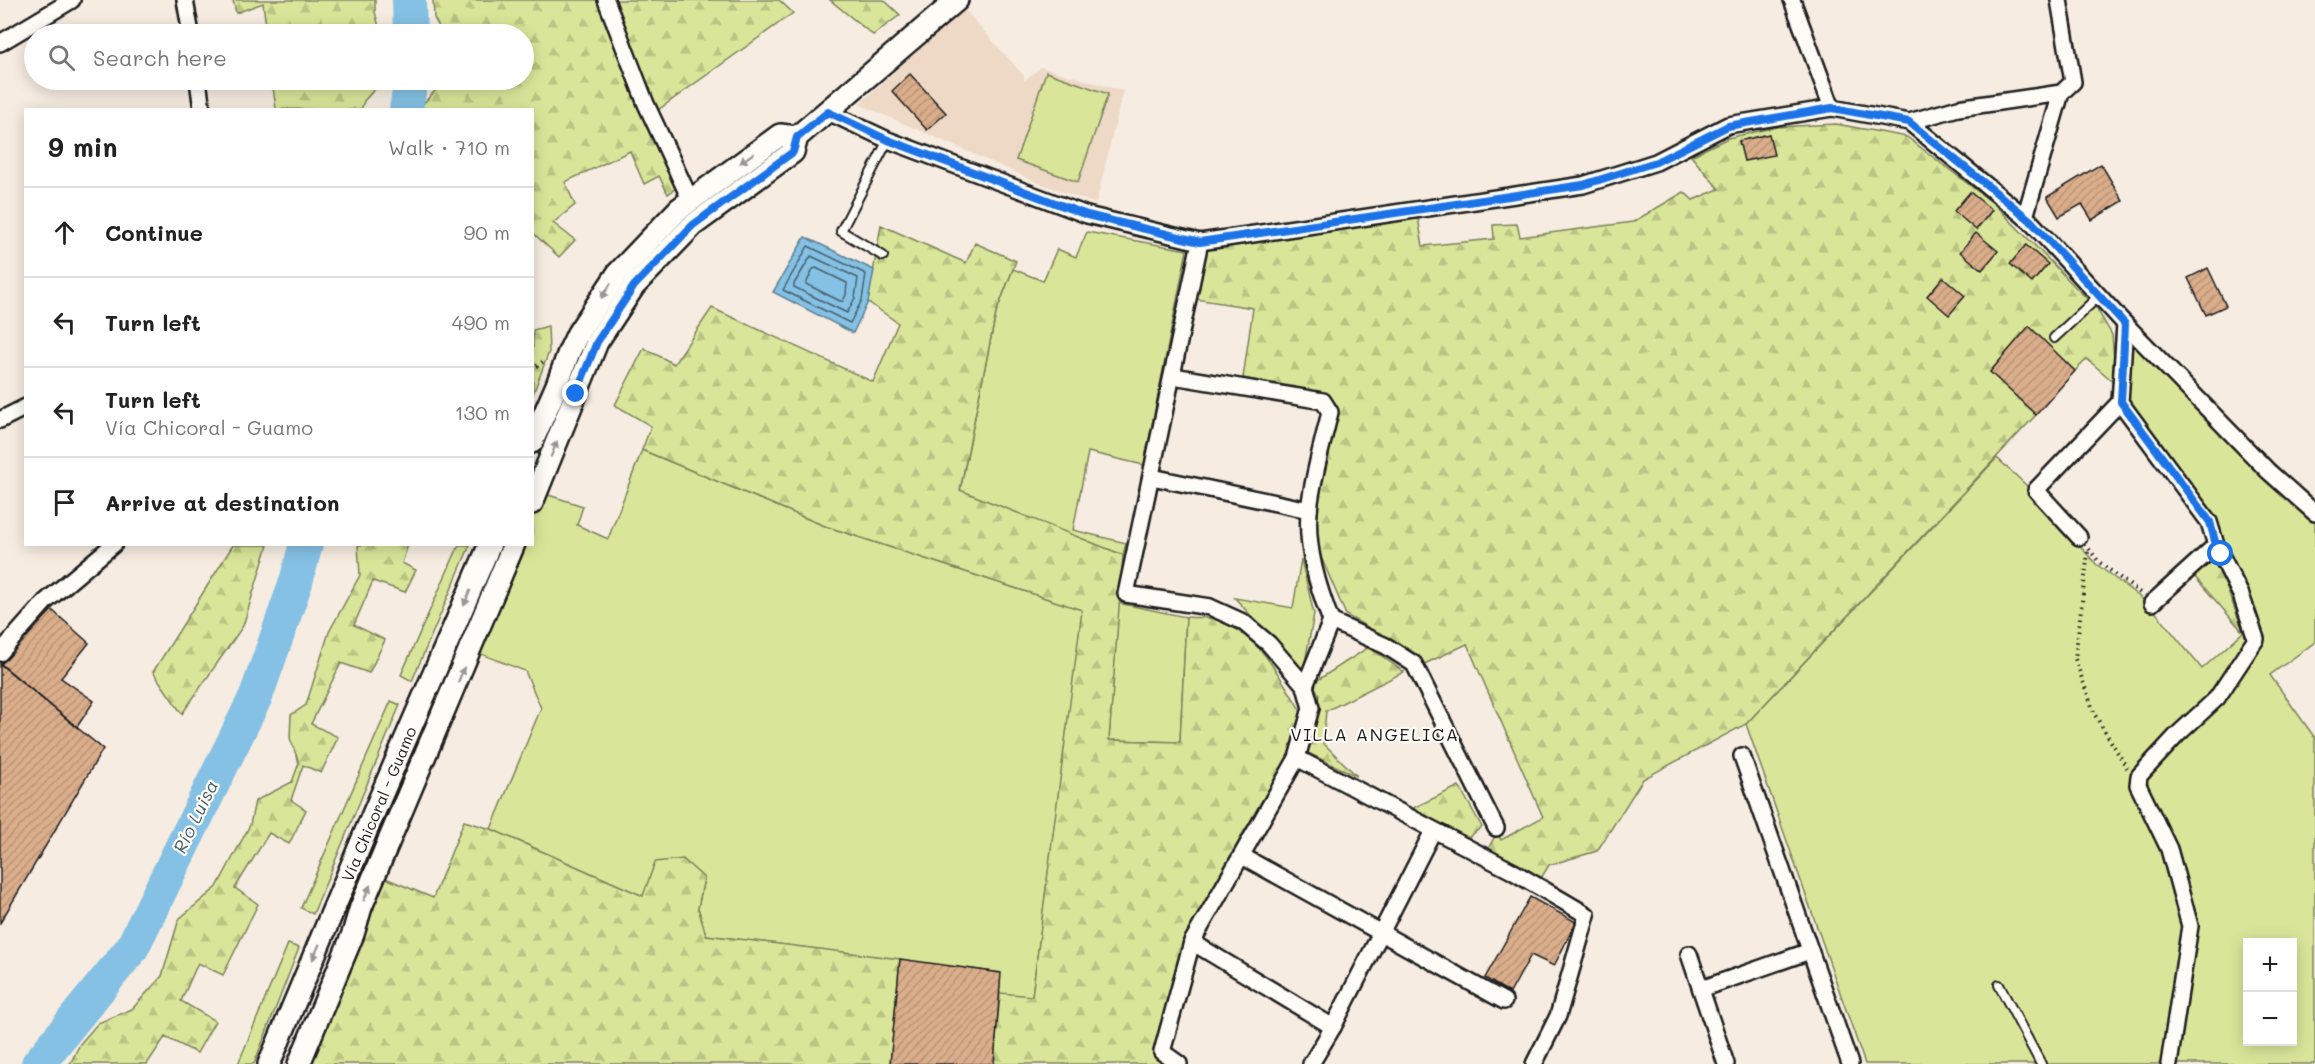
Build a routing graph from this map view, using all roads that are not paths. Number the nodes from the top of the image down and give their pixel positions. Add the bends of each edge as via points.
1 (72, 0) edge
2 (185, 0) edge
3 (606, 0) edge
4 (957, 0) edge
5 (1792, 0) edge
6 (2060, 0) edge
7 (32, 24) edge
8 (189, 24) edge
9 (24, 29) edge
10 (0, 43) edge
11 (199, 90) edge
12 (2061, 93) junction
13 (202, 108) edge
14 (1832, 108) junction
15 (828, 112) junction
16 (1909, 122) junction
17 (797, 137) junction
18 (888, 140) junction
19 (684, 204) junction
20 (2025, 217) junction
21 (693, 225) junction
22 (1200, 242) junction
23 (883, 256) dead end
24 (2098, 296) junction
25 (2125, 324) junction
26 (2054, 338) dead end
27 (1173, 376) junction
28 (557, 385) junction
29 (576, 394) junction
30 (2121, 402) junction
31 (24, 408) edge
32 (0, 420) edge
33 (534, 437) edge
34 (1152, 477) junction
35 (534, 498) edge
36 (1309, 510) junction
37 (2315, 513) edge
38 (2084, 542) road end
39 (2216, 545) junction
40 (112, 546) edge
41 (489, 546) edge
42 (513, 546) edge
43 (2152, 603) road end
44 (1331, 621) junction
45 (0, 653) edge
46 (1305, 686) junction
47 (426, 694) junction
48 (449, 704) junction
49 (1742, 756) dead end
50 (1297, 758) junction
51 (1496, 828) dead end
52 (1433, 831) junction
53 (1242, 856) junction
54 (329, 923) junction
55 (1382, 933) junction
56 (353, 934) junction
57 (1191, 942) junction
58 (1810, 951) junction
59 (1689, 954) dead end
60 (1999, 985) dead end
61 (1701, 989) junction
62 (1504, 1001) dead end
63 (1333, 1027) junction
64 (269, 1064) edge
65 (299, 1064) edge
66 (1179, 1064) edge
67 (1311, 1064) edge
68 (1534, 1064) edge
69 (1726, 1064) edge
70 (1850, 1064) edge
71 (2041, 1064) edge
72 (2169, 1064) edge

1 - 7 street
2 - 8 street
3 - 19 street
4 - 15 street
5 - 14 street
6 - 12 street via 2073,82
9 - 10 street
11 - 13 street
12 - 16 street via 1958,108
12 - 20 street
14 - 16 street
14 - 22 street via 1728,126 1656,162 1583,185
15 - 17 street
15 - 18 street
16 - 20 street
17 -> 19 street via 780,135
17 - 21 street via 793,152
18 - 22 street via 1087,215
18 - 23 lane via 841,231
19 - 21 street
19 -> 28 street via 618,273 568,351
20 - 24 street
21 - 29 street via 634,286 597,342
22 - 27 street
24 - 25 street
24 - 26 lane
25 - 30 street
25 - 37 street via 2268,471
27 - 34 street
27 - 36 street via 1323,401 1330,412
28 - 29 street
28 - 33 street
35 -> 29 street
30 - 38 street via 2036,490
30 - 39 street via 2210,522
31 - 32 street
34 - 36 street
34 - 46 street via 1126,594 1210,606 1243,622 1269,644
36 - 44 street via 1308,529 1318,588
39 - 43 street
39 - 72 street via 2241,596 2256,639 2217,698 2139,776 2138,785 2169,849 2190,926
40 - 45 street via 45,602
41 -> 47 street, Vía Chicoral - Guamo
48 -> 42 street, Vía Chicoral - Guamo
44 - 46 street
44 - 51 street via 1386,646 1414,664
46 - 50 street via 1311,708
47 - 48 street
47 - 54 street, Vía Chicoral - Guamo
56 -> 48 street, Vía Chicoral - Guamo via 361,907
49 - 58 street
50 - 52 street
50 - 53 street
52 - 55 street
52 - 68 street via 1587,915 1558,1016
53 - 55 street
53 - 57 street
54 - 56 street
54 -> 64 street, Vía Chicoral - Guamo
55 - 62 street
55 - 63 street
56 - 65 street, Vía Chicoral - Guamo
57 - 63 street
57 - 66 street via 1162,1052
58 - 61 street
58 - 70 street
59 - 61 street
60 - 71 lane
61 - 69 street
63 - 67 street

